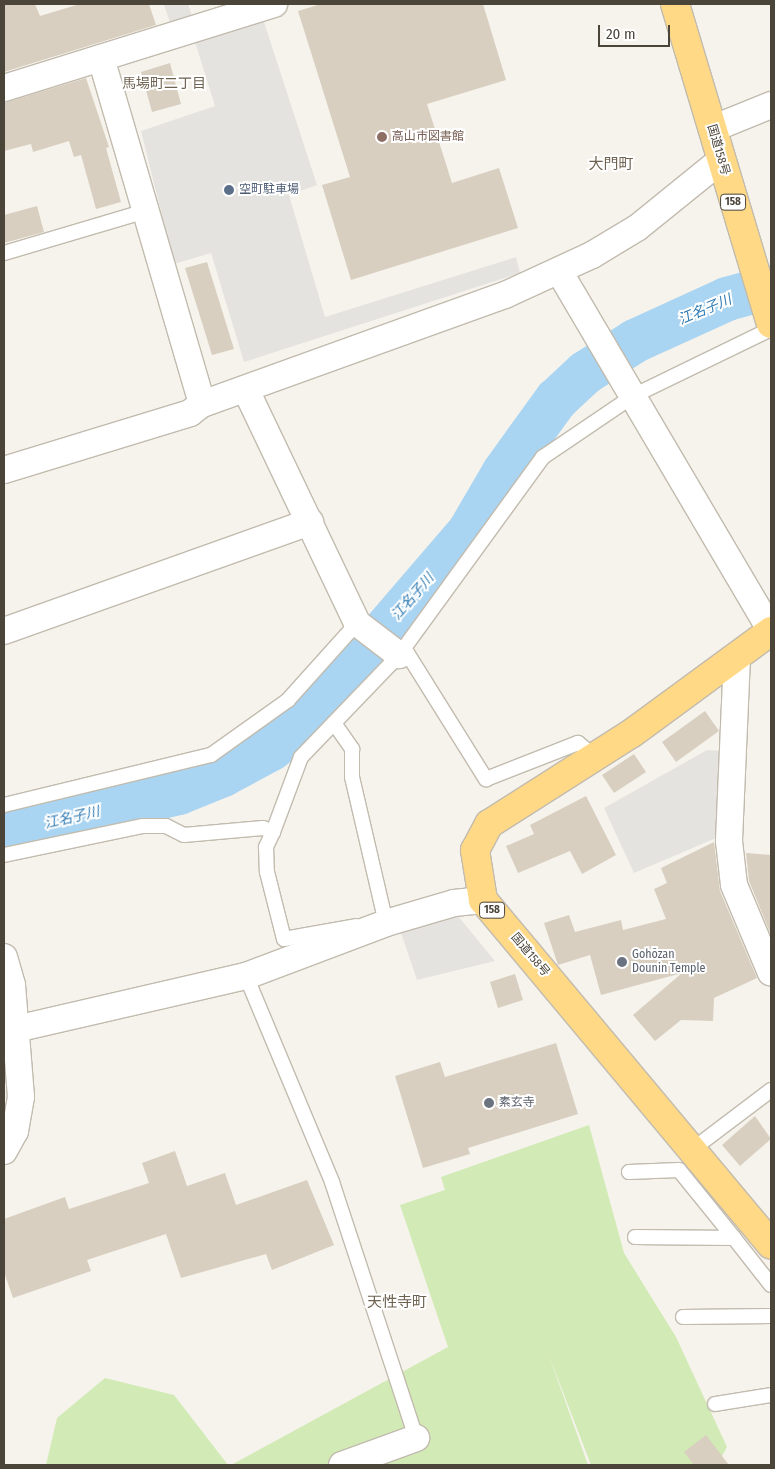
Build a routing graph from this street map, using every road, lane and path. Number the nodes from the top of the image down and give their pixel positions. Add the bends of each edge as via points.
1 (274, 4) edge
2 (675, 4) edge
3 (101, 58) junction
4 (4, 88) edge
5 (771, 105) edge
6 (712, 129) junction
7 (721, 160) junction
8 (146, 211) junction
9 (4, 253) edge
10 (559, 271) junction
11 (769, 315) edge
12 (246, 390) junction
13 (633, 396) junction
14 (202, 404) junction
15 (4, 470) edge
16 (310, 522) junction
17 (361, 626) junction
18 (4, 631) edge
19 (771, 631) edge
20 (396, 650) junction
21 (737, 657) junction
22 (334, 723) junction
23 (595, 756) junction
24 (4, 806) edge
25 (273, 832) junction
26 (4, 854) edge
27 (483, 900) junction
28 (386, 924) junction
29 (4, 956) edge
30 (771, 974) edge
31 (246, 976) junction
32 (16, 1029) junction
33 (771, 1090) edge
34 (693, 1149) junction
35 (4, 1151) edge
36 (629, 1172) dead end
37 (635, 1237) dead end
38 (734, 1238) junction
39 (771, 1244) edge
40 (771, 1285) edge
41 (771, 1316) edge
42 (683, 1317) dead end
43 (771, 1395) edge
44 (715, 1404) dead end
45 (416, 1438) joint
46 (342, 1465) edge

1 - 3 street
2 - 6 highway, 国道158号 / 158
3 - 4 street
3 - 8 street
5 - 6 street
6 - 7 highway, 国道158号 / 158
7 - 10 street via 636,228
7 - 11 highway, 国道158号 / 158
8 - 9 lane
8 - 14 street
10 - 12 street via 467,310
10 - 13 street
11 - 13 lane
12 - 14 street
12 - 16 street
13 - 19 street
13 - 20 lane via 543,457
14 - 15 street via 190,413
16 - 17 street
16 - 18 street
17 - 20 street
17 - 24 lane via 288,700 211,755
19 - 21 highway, 国道158号 / 158
20 - 22 lane
20 - 23 lane via 486,779 578,743
21 - 23 highway, 国道158号 / 158
21 - 30 street via 729,841 734,885
22 - 25 lane via 301,757
22 - 28 lane via 352,749 352,777
23 - 27 highway, 国道158号 / 158 via 489,824 480,835 475,866
25 - 26 lane via 263,828 184,835 166,826 143,826
25 - 28 lane via 266,847 267,872 284,939 336,927
27 - 28 street via 454,904
27 - 34 highway, 国道158号 / 158
28 - 31 street
29 - 32 street via 12,985
31 - 32 street
31 - 45 lane via 332,1182
32 - 35 street via 21,1098 15,1131
33 - 34 lane
34 - 39 highway, 国道158号 / 158
36 - 38 lane via 679,1170
37 - 38 lane
38 - 40 lane
41 - 42 lane
43 - 44 lane
45 - 46 street

